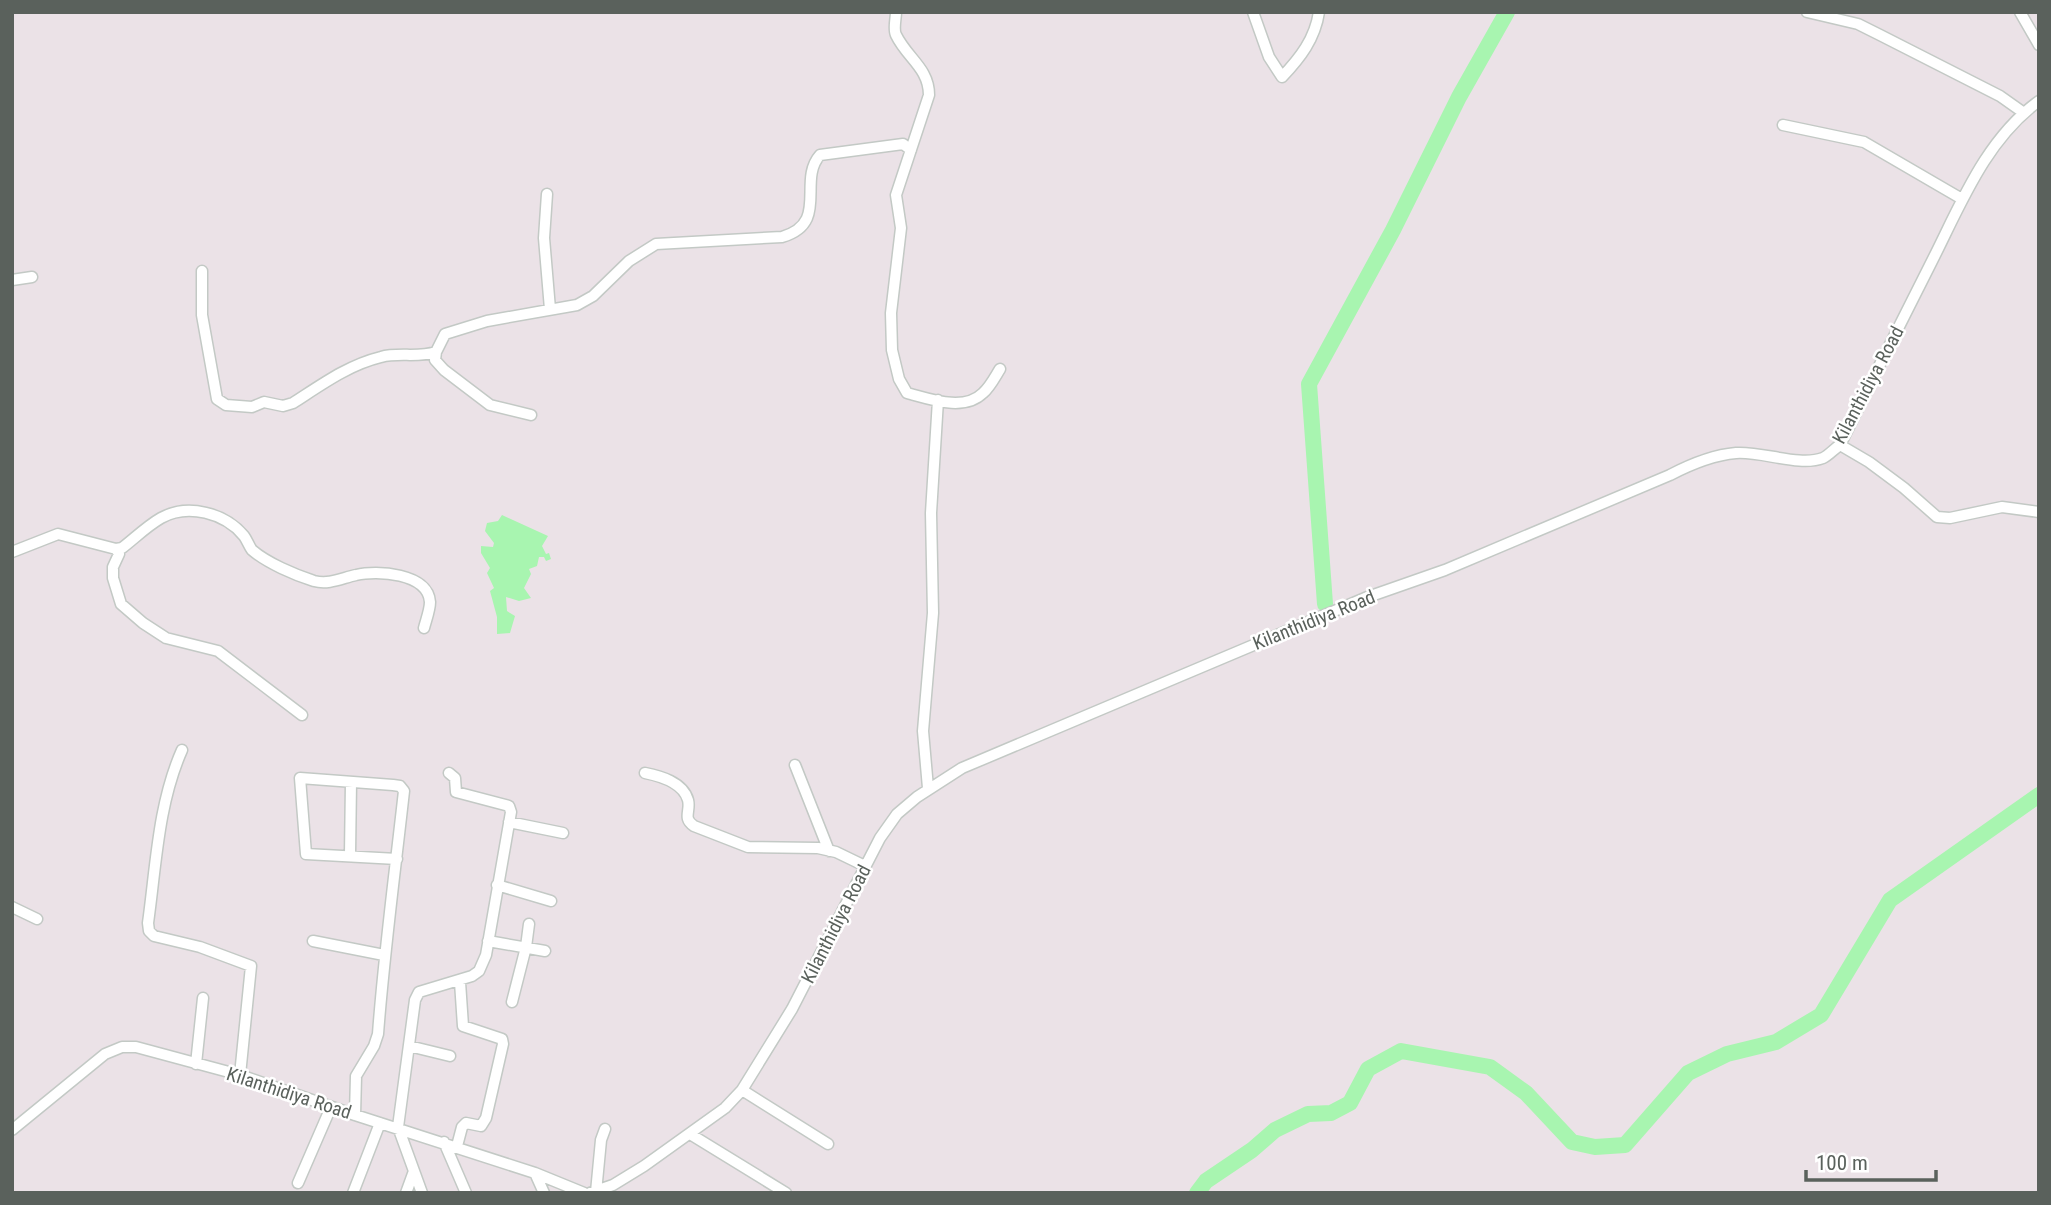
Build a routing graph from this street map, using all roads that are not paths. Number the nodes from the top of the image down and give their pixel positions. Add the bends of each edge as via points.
1 (896, 12) edge
2 (1253, 12) edge
3 (1319, 12) edge
4 (1807, 12) edge
5 (2020, 12) edge
6 (2039, 45) edge
7 (2039, 100) edge
8 (2024, 113) junction
9 (1783, 125) dead end
10 (911, 150) junction
11 (547, 194) dead end
12 (1962, 199) junction
13 (202, 271) dead end
14 (32, 277) dead end
15 (12, 280) edge
16 (551, 309) junction
17 (436, 352) junction
18 (1000, 369) dead end
19 (938, 400) junction
20 (531, 415) dead end
21 (1840, 445) junction
22 (2039, 512) edge
23 (116, 549) junction
24 (12, 552) edge
25 (424, 628) dead end
26 (302, 715) dead end
27 (182, 750) dead end
28 (795, 765) dead end
29 (449, 773) dead end
30 (645, 773) dead end
31 (351, 782) junction
32 (928, 789) junction
33 (509, 822) junction
34 (563, 833) dead end
35 (830, 851) junction
36 (350, 855) junction
37 (397, 859) junction
38 (865, 866) junction
39 (497, 886) junction
40 (551, 901) dead end
41 (12, 907) edge
42 (37, 919) dead end
43 (529, 924) dead end
44 (488, 941) junction
45 (313, 942) dead end
46 (526, 947) junction
47 (545, 951) dead end
48 (384, 955) junction
49 (460, 982) junction
50 (203, 998) dead end
51 (512, 1002) dead end
52 (409, 1046) junction
53 (450, 1056) dead end
54 (196, 1064) junction
55 (240, 1075) junction
56 (742, 1090) junction
57 (331, 1107) junction
58 (355, 1115) junction
59 (380, 1123) junction
60 (398, 1127) junction
61 (605, 1129) dead end
62 (12, 1130) edge
63 (690, 1133) junction
64 (444, 1142) junction
65 (828, 1144) dead end
66 (457, 1146) junction
67 (414, 1170) junction
68 (535, 1172) junction
69 (298, 1183) dead end
70 (596, 1192) edge
71 (353, 1193) edge
72 (406, 1193) edge
73 (422, 1193) edge
74 (466, 1193) edge
75 (544, 1193) edge
76 (584, 1193) edge
77 (590, 1193) edge
78 (786, 1193) edge

1 - 10 street via 895,33 929,84
2 - 3 street via 1269,57 1282,77 1313,36
4 - 8 street via 1880,34
5 - 6 street
7 - 8 street, Kilanthidiya Road
8 - 12 street, Kilanthidiya Road via 2000,139
9 - 12 street via 1864,142
10 - 16 street via 903,144 820,155 813,166 810,215 793,234 656,244 629,261 593,296 577,305
10 - 19 street via 896,195 901,228 891,313 892,350 907,393
11 - 16 street via 544,238
12 - 21 street, Kilanthidiya Road
13 - 17 street via 202,315 217,400 226,405 252,407 264,402 283,406 351,366 383,356
14 - 15 street
16 - 17 street via 455,330 445,334
17 - 20 street via 435,360 444,370 490,405
18 - 19 street via 983,393 966,403
19 - 32 street via 931,513 933,613 923,731
21 - 22 street via 1869,462 1937,517 2002,507
21 - 32 street, Kilanthidiya Road via 1814,460 1738,453 1694,462 1497,549 1365,598 1097,710 962,768
23 - 24 street via 58,534
23 - 25 street via 163,517 209,513 231,524 252,549 283,569 316,581 385,573 407,577 427,592 430,602
23 - 26 street via 113,578 121,604 143,624 166,638 218,650
27 - 55 street via 166,799 149,932 251,966
28 - 35 street
29 - 33 street via 455,778 456,792 509,806
30 - 35 street via 663,776 682,790 688,822 694,826 748,847
31 - 36 street
31 - 36 street via 300,778 306,854
31 - 37 street via 400,786 404,791
32 - 38 street, Kilanthidiya Road via 897,814
33 - 34 street
33 - 39 street
35 - 38 street
36 - 37 street
37 - 48 street
38 - 56 street, Kilanthidiya Road via 792,1009
39 - 40 street
39 - 44 street
41 - 42 street
43 - 46 street
44 - 46 street
44 - 49 street via 479,971
45 - 48 street
46 - 47 street
46 - 51 street
48 - 58 street via 378,1034 356,1076
49 - 52 street via 419,992
49 - 66 street via 463,1026 502,1039 503,1044 486,1118 481,1126 466,1123
50 - 54 street
52 - 53 street
52 - 60 street
54 - 55 street, Kilanthidiya Road
54 - 62 street, Kilanthidiya Road via 136,1047 111,1050
55 - 57 street, Kilanthidiya Road
56 - 63 street, Kilanthidiya Road
56 - 65 street
57 - 58 street, Kilanthidiya Road
57 - 69 street
58 - 59 street, Kilanthidiya Road
59 - 60 street, Kilanthidiya Road
59 - 71 street
60 - 64 street, Kilanthidiya Road
60 - 67 street
61 - 70 street
63 - 70 street, Kilanthidiya Road via 644,1167
63 - 78 street
64 - 66 street, Kilanthidiya Road
64 - 74 street
66 - 68 street, Kilanthidiya Road
67 - 72 street
67 - 73 street
68 - 75 street
68 - 76 street, Kilanthidiya Road
70 - 77 street, Kilanthidiya Road

